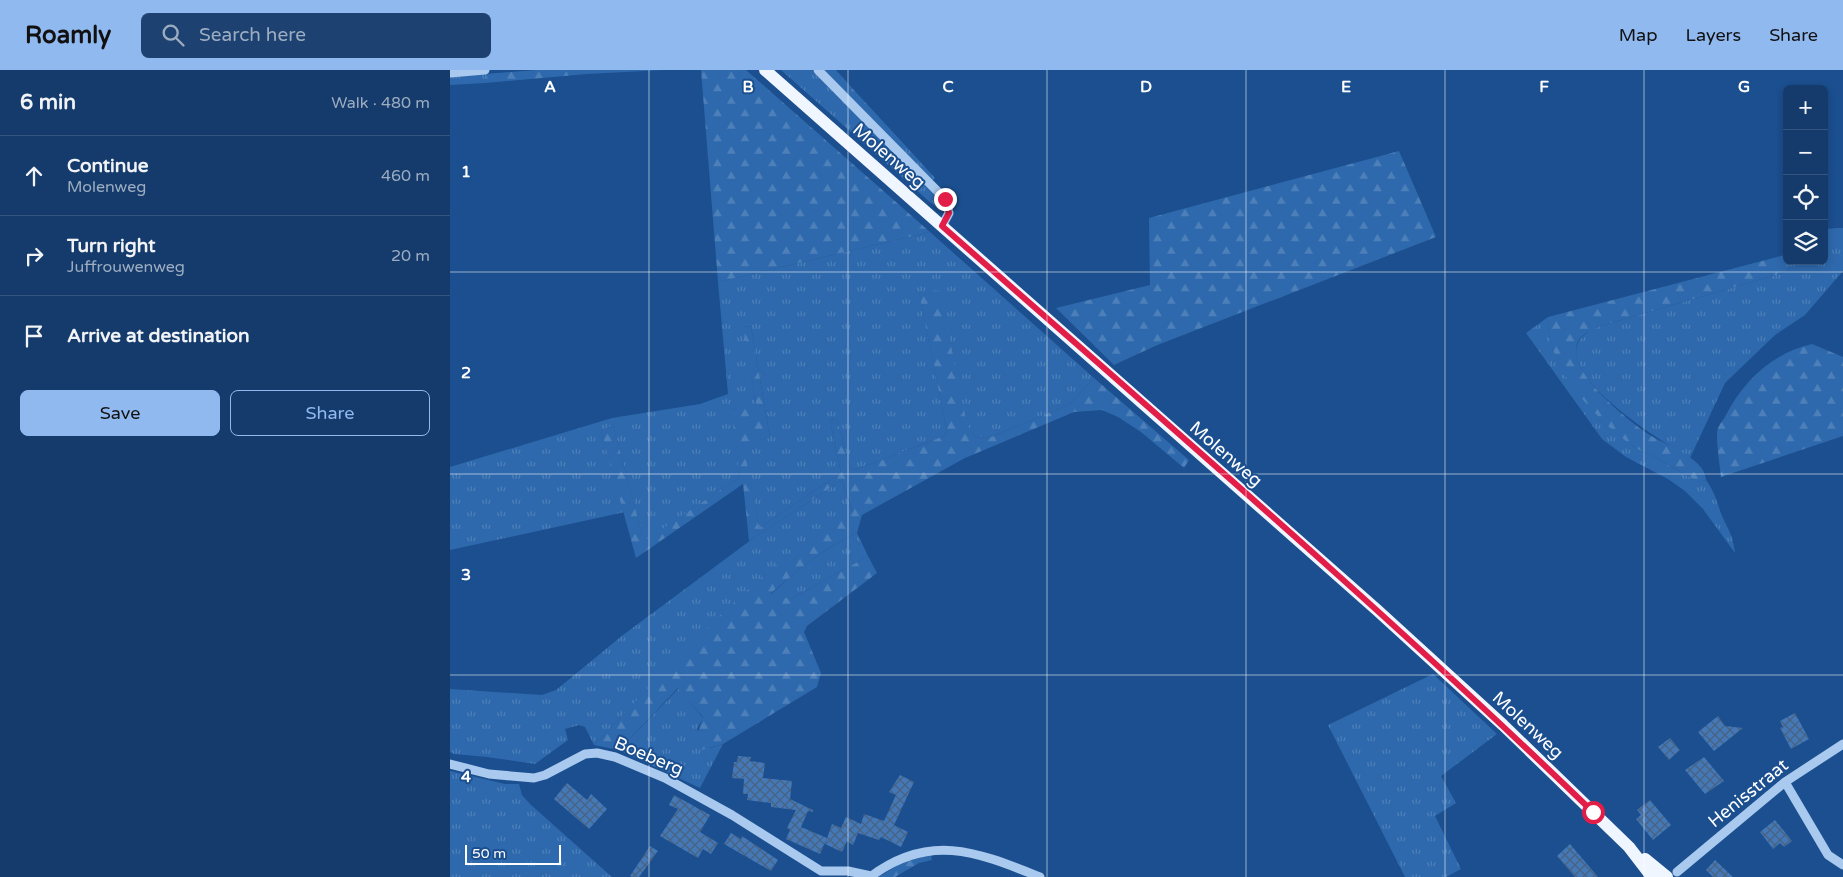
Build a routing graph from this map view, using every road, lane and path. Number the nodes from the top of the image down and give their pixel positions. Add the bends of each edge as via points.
1 (485, 70) edge
2 (765, 70) edge
3 (818, 70) edge
4 (450, 73) edge
5 (942, 226) junction
6 (1843, 744) edge
7 (450, 764) edge
8 (1785, 782) junction
9 (1629, 847) junction
10 (1843, 865) edge
11 (823, 874) edge
12 (1672, 874) edge
13 (871, 876) edge
14 (1040, 877) edge
15 (1652, 877) edge

1 - 4 street
2 - 5 main road, Molenweg
3 - 5 street via 945,199 949,213
5 - 9 main road, Molenweg via 1377,610 1503,725
6 - 8 street, Henisstraat
7 - 11 street, Boeberg via 490,774 534,778 585,754 616,757 690,792
8 - 10 street via 1828,855
8 - 12 street, Henisstraat
9 - 12 main road
9 - 15 main road, Molenweg
11 - 13 street, Boeberg via 848,871
13 - 14 street, Boeberg via 907,855 928,850 982,856

